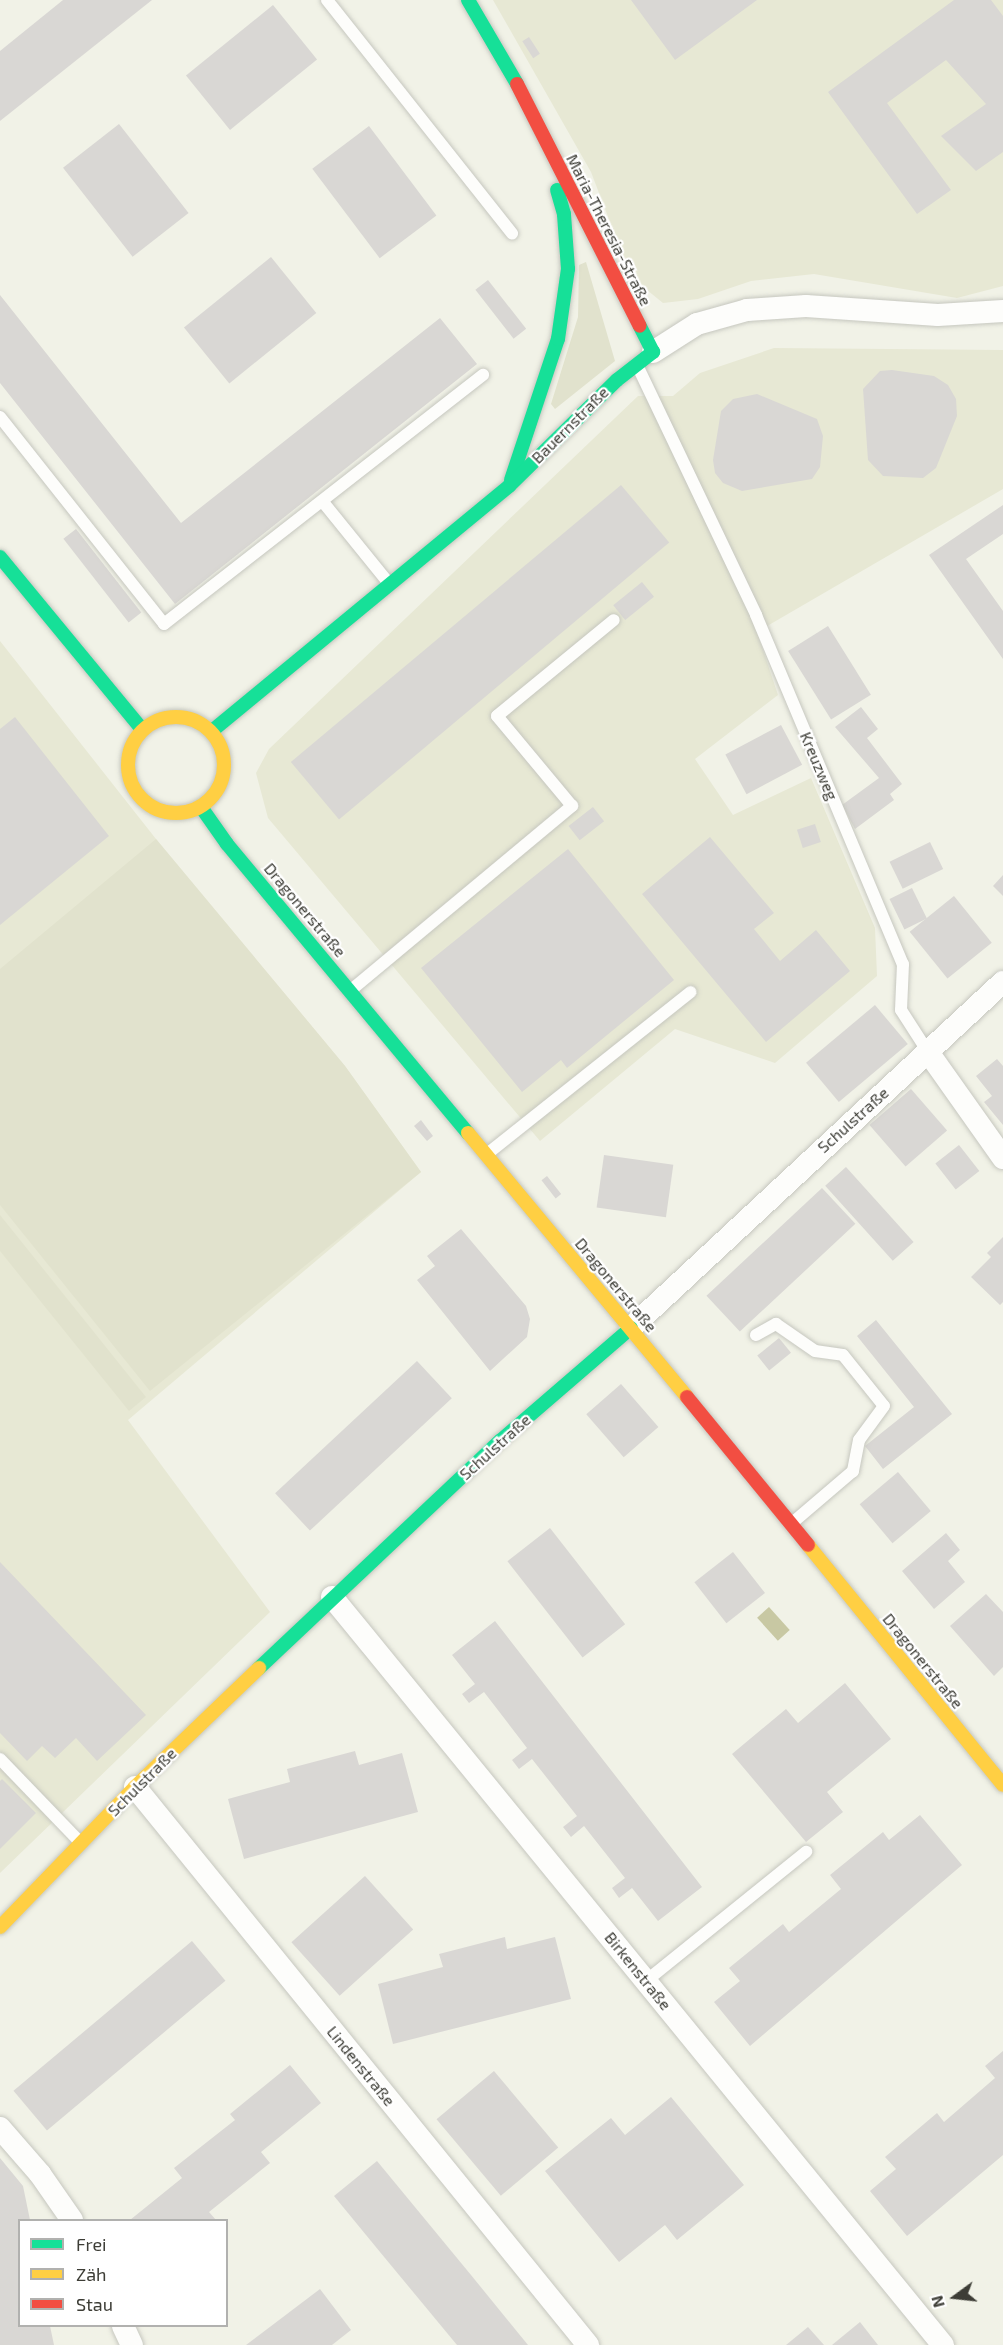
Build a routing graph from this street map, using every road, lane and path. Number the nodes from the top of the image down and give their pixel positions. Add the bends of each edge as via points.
1 (327, 0) edge
2 (468, 0) edge
3 (536, 122) junction
4 (512, 233) dead end
5 (1003, 311) edge
6 (645, 358) junction
7 (483, 375) dead end
8 (0, 417) edge
9 (509, 486) junction
10 (323, 502) junction
11 (0, 557) edge
12 (388, 582) junction
13 (614, 620) dead end
14 (142, 729) junction
15 (212, 731) junction
16 (201, 807) junction
17 (1003, 982) edge
18 (351, 990) junction
19 (692, 992) dead end
20 (928, 1052) junction
21 (486, 1155) junction
22 (1003, 1158) edge
23 (631, 1328) junction
24 (756, 1335) dead end
25 (790, 1524) junction
26 (332, 1597) junction
27 (0, 1759) edge
28 (1003, 1785) edge
29 (135, 1787) junction
30 (81, 1843) junction
31 (806, 1852) dead end
32 (0, 1927) edge
33 (646, 1981) junction
34 (0, 2128) edge
35 (71, 2219) edge
36 (124, 2327) edge
37 (132, 2345) edge
38 (588, 2345) edge
39 (944, 2345) edge

1 - 4 lane
2 - 3 main road, Maria-Theresia-Straße
3 - 6 main road, Maria-Theresia-Straße
3 - 9 main road, Maria-Theresia-Straße via 564,213 567,270 558,339
5 - 6 street, Bauernstraße via 938,315 806,306 747,310 697,324
6 - 9 main road, Bauernstraße
6 - 20 lane, Kreuzweg via 903,964 901,1010
7 - 10 lane
8 - 10 lane via 164,624
9 - 12 main road, Bauernstraße
10 - 12 lane
11 - 14 main road
12 - 15 main road, Bauernstraße
13 - 18 lane via 497,716 572,806
14 - 15 main road via 165,717 194,718
14 - 16 main road via 129,750 129,780 148,806 176,814
15 - 16 main road via 225,761 219,788
16 - 18 main road, Dragonerstraße via 227,844
17 - 20 street, Schulstraße
18 - 21 main road, Dragonerstraße
19 - 21 lane
20 - 22 street, Kreuzweg
20 - 23 street, Schulstraße
21 - 23 main road, Dragonerstraße
23 - 25 main road, Dragonerstraße
23 - 26 main road, Schulstraße via 500,1441
24 - 25 lane via 776,1324 815,1351 843,1355 884,1407 859,1440 853,1471
25 - 28 main road, Dragonerstraße
26 - 29 main road, Schulstraße
26 - 33 street, Birkenstraße
27 - 30 lane
29 - 30 main road, Schulstraße
29 - 38 street, Lindenstraße
30 - 32 main road, Schulstraße
31 - 33 lane
33 - 39 street, Birkenstraße
34 - 35 street via 40,2174
36 - 37 street

